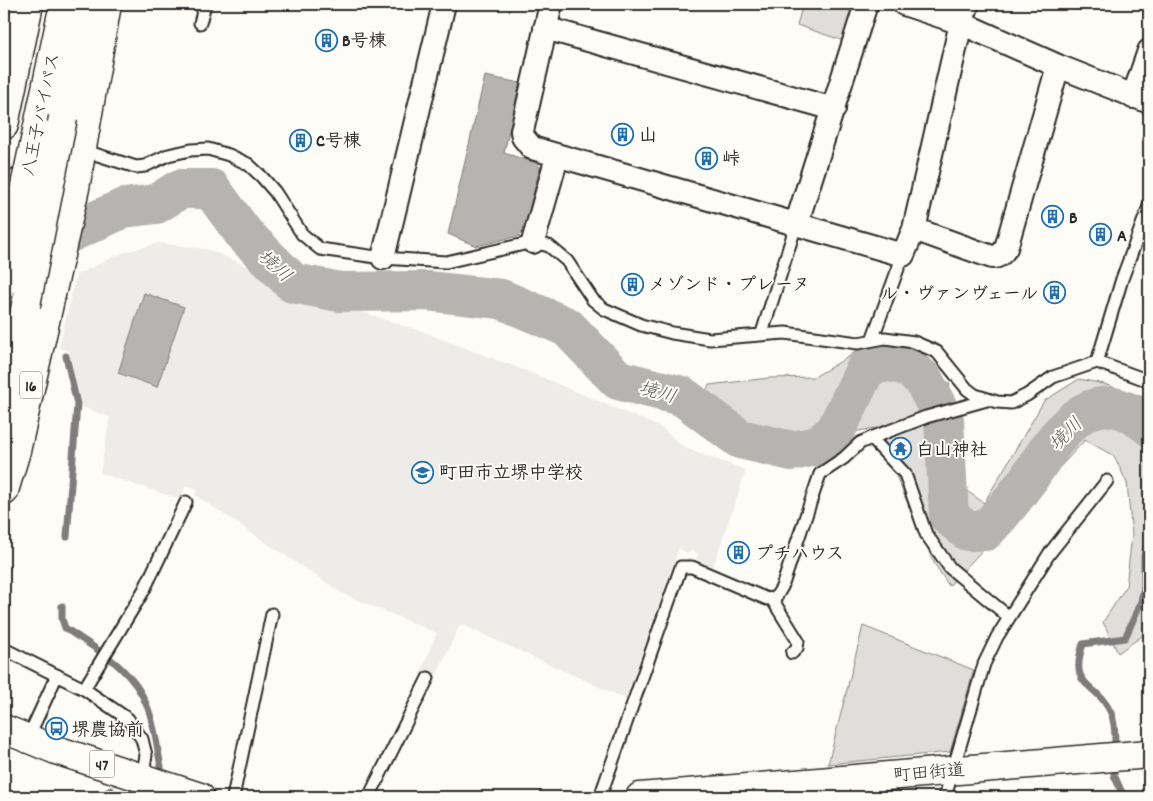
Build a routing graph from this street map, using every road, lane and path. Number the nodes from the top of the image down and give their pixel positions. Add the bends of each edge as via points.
1 (8, 4) edge
2 (29, 4) edge
3 (64, 4) edge
4 (81, 4) edge
5 (107, 4) edge
6 (203, 4) edge
7 (444, 4) edge
8 (550, 4) edge
9 (866, 4) edge
10 (904, 4) edge
11 (964, 14) edge
12 (4, 22) edge
13 (200, 23) dead end
14 (545, 28) junction
15 (1149, 51) edge
16 (1058, 66) junction
17 (1141, 99) edge
18 (834, 109) junction
19 (4, 125) edge
20 (82, 150) junction
21 (557, 157) junction
22 (4, 187) edge
23 (1149, 206) edge
24 (796, 224) junction
25 (914, 229) junction
26 (533, 242) junction
27 (903, 255) junction
28 (383, 258) junction
29 (4, 282) edge
30 (762, 333) junction
31 (872, 340) junction
32 (1097, 362) junction
33 (1149, 381) edge
34 (987, 400) junction
35 (4, 406) edge
36 (871, 438) junction
37 (1107, 481) dead end
38 (4, 491) edge
39 (186, 502) dead end
40 (772, 599) junction
41 (272, 614) dead end
42 (1009, 617) junction
43 (4, 649) edge
44 (792, 654) dead end
45 (57, 675) junction
46 (428, 678) dead end
47 (84, 689) junction
48 (16, 734) edge
49 (1141, 754) edge
50 (953, 770) junction
51 (158, 787) edge
52 (705, 795) edge
53 (200, 797) edge
54 (233, 797) edge
55 (369, 797) edge
56 (600, 797) edge
57 (640, 797) edge
58 (945, 797) edge

1 - 12 main road
2 - 19 main road, 八王子バイパス
3 - 29 main road, 八王子バイパス, bridge
4 - 35 main road, 16, bridge via 63,118
5 - 20 main road, 16
6 - 13 lane
7 - 28 street
8 - 14 street
9 - 18 street
10 - 11 street
11 - 16 street
11 - 25 street
14 - 18 street
14 - 21 street via 522,130 523,137 532,148
15 - 17 street
16 - 17 street
16 - 25 street via 1003,254 992,257
18 - 24 street
20 - 22 street
20 - 28 lane via 136,167 191,150 208,149 229,155 248,164 262,177 302,234 320,249
20 - 38 main road, 16 via 16,451
21 - 24 street
21 - 26 street
23 - 32 lane via 1122,279
24 - 27 street
24 - 30 lane
25 - 27 street
26 - 28 lane via 446,262
26 - 30 lane via 549,246 566,261 593,300 610,312 641,325 710,339
27 - 31 lane
30 - 31 lane via 858,343
31 - 34 lane via 901,339 927,346 938,352 967,389
32 - 33 lane
32 - 34 lane via 1053,377 1011,403
34 - 36 lane via 926,417
36 - 40 lane via 818,476 780,593
36 - 42 lane via 906,474 926,534 950,568
37 - 42 lane via 1049,554
39 - 47 lane via 144,590
40 - 44 lane via 798,641
40 - 56 lane via 692,567 681,566
41 - 54 lane
42 - 50 lane via 984,664
43 - 45 lane
45 - 47 lane
45 - 48 lane
46 - 55 lane
47 - 51 lane via 128,719 142,739
48 - 51 main road, 47
49 - 50 main road, 町田街道
50 - 52 main road, 町田街道
50 - 58 lane
51 - 53 main road, 47
52 - 57 main road, 町田街道

